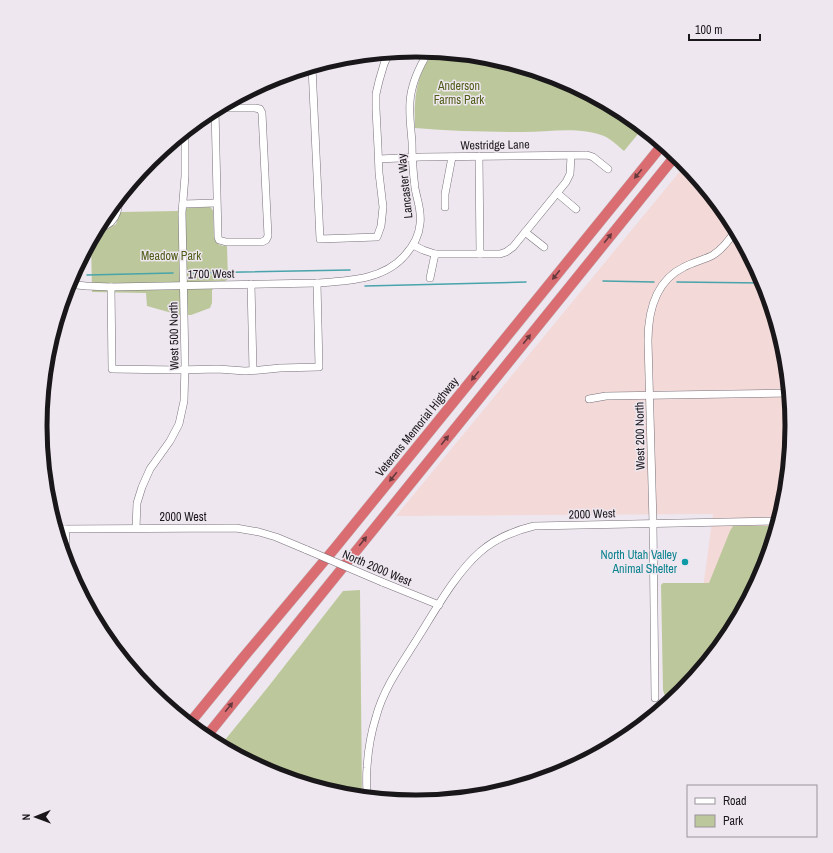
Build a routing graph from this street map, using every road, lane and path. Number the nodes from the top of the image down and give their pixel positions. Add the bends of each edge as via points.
1 (427, 57) edge
2 (387, 58) edge
3 (312, 73) edge
4 (229, 109) edge
5 (216, 116) edge
6 (185, 139) edge
7 (659, 148) edge
8 (479, 156) junction
9 (570, 156) junction
10 (452, 157) junction
11 (412, 158) junction
12 (379, 159) junction
13 (672, 160) edge
14 (608, 169) dead end
15 (556, 193) junction
16 (216, 203) junction
17 (183, 204) junction
18 (445, 207) dead end
19 (576, 208) dead end
20 (118, 209) edge
21 (107, 224) edge
22 (525, 232) junction
23 (732, 235) edge
24 (413, 245) junction
25 (544, 247) dead end
26 (435, 254) junction
27 (480, 254) junction
28 (430, 278) dead end
29 (354, 280) joint
30 (317, 283) junction
31 (251, 284) junction
32 (75, 285) edge
33 (184, 286) junction
34 (111, 287) junction
35 (185, 370) junction
36 (253, 370) junction
37 (784, 393) edge
38 (650, 395) junction
39 (589, 399) dead end
40 (773, 521) edge
41 (653, 523) junction
42 (136, 528) junction
43 (65, 529) joint
44 (66, 541) edge
45 (307, 550) joint
46 (439, 605) junction
47 (655, 698) dead end
48 (192, 720) edge
49 (209, 733) edge
50 (367, 793) edge

1 - 11 street, Lancaster Way via 416,76 411,96
2 - 12 street via 376,94
3 - 12 street via 320,239 377,237 383,207
4 - 16 street via 255,108 260,109 262,113 267,196 266,240 219,240
5 - 16 street
6 - 17 street, West 500 North
7 -> 48 highway, Veterans Memorial Highway
8 - 9 street, Westridge Lane
8 - 10 street, Westridge Lane
8 - 27 street
9 - 14 street, Westridge Lane via 591,156
9 - 15 street via 568,178
10 - 11 street, Westridge Lane
10 - 18 street
11 - 12 street, Westridge Lane
11 - 24 street, Lancaster Way via 415,189 421,212
49 -> 13 highway
15 - 19 street
15 - 22 street
16 - 17 street
17 - 33 street, West 500 North
20 - 21 street
22 - 25 street
22 - 27 street via 506,252
23 - 38 street, West 200 North via 713,255 668,277 654,299 648,334
24 - 26 street
24 - 29 street, Lancaster Way via 392,267 379,274
26 - 27 street
26 - 28 street
29 - 30 street, 1700 West
30 - 31 street, 1700 West
30 - 36 street via 318,367
31 - 33 street, 1700 West
31 - 36 street
32 - 34 street, 1700 West
33 - 34 street, 1700 West
33 - 35 street, West 500 North
34 - 35 street via 112,369
35 - 36 street
35 - 42 street, West 500 North via 184,402 179,424 150,469 137,503
37 - 38 street
38 - 39 street
38 - 41 street, West 200 North
40 - 41 street, 2000 West
41 - 46 street, 2000 West via 534,526 518,530 494,541 469,562
41 - 47 street, West 200 North
42 - 43 street, 2000 West
42 - 45 street, 2000 West via 236,528 276,537
43 - 44 street
45 - 46 street, North 2000 West, bridge
46 - 50 street, 2000 West via 388,686 376,715 366,768

